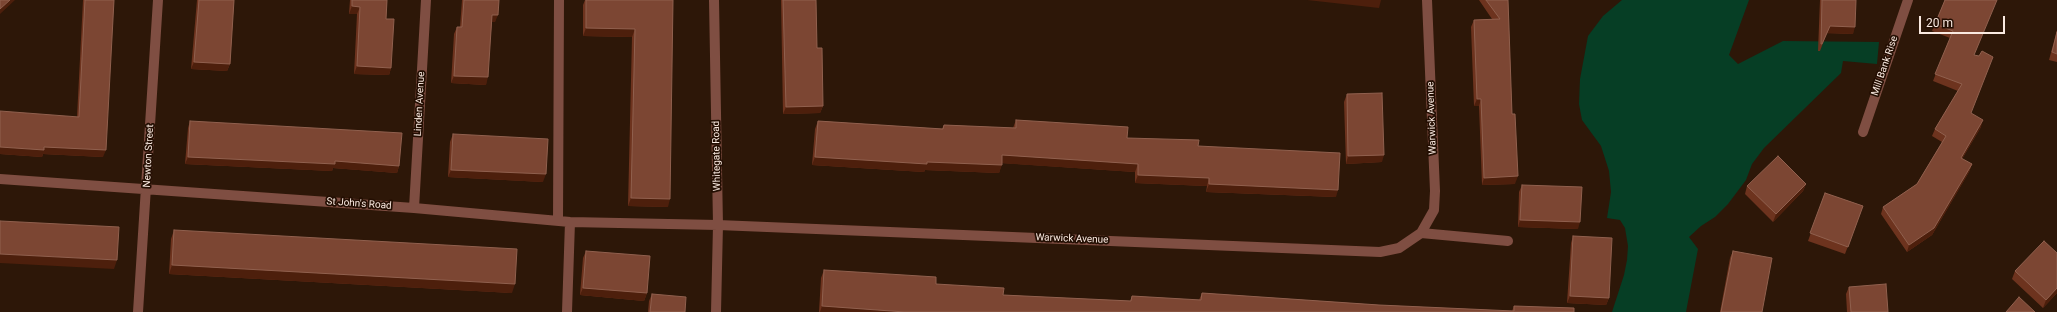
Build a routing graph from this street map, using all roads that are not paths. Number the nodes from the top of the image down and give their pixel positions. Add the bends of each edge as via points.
1 (158, 0) edge
2 (426, 0) edge
3 (558, 0) edge
4 (714, 0) edge
5 (1427, 0) edge
6 (1908, 0) edge
7 (1863, 132) dead end
8 (0, 179) edge
9 (147, 189) junction
10 (414, 208) junction
11 (558, 221) junction
12 (570, 222) junction
13 (718, 225) junction
14 (1421, 233) junction
15 (1508, 241) dead end
16 (138, 312) edge
17 (567, 312) edge
18 (716, 312) edge

1 - 9 street, Newton Street
2 - 10 street, Linden Avenue
3 - 11 street
4 - 13 street, Whitegate Road
5 - 14 street, Warwick Avenue via 1435,191 1434,210
6 - 7 street, Mill Bank Rise
8 - 9 street, St John's Road
9 - 10 street, St John's Road
9 - 16 street, Newton Street
10 - 11 street, St John's Road
11 - 12 street, St John's Road
12 - 13 street, St John's Road
12 - 17 street
13 - 14 street, Warwick Avenue via 1380,252 1399,248
13 - 18 street, Whitegate Road
14 - 15 street

